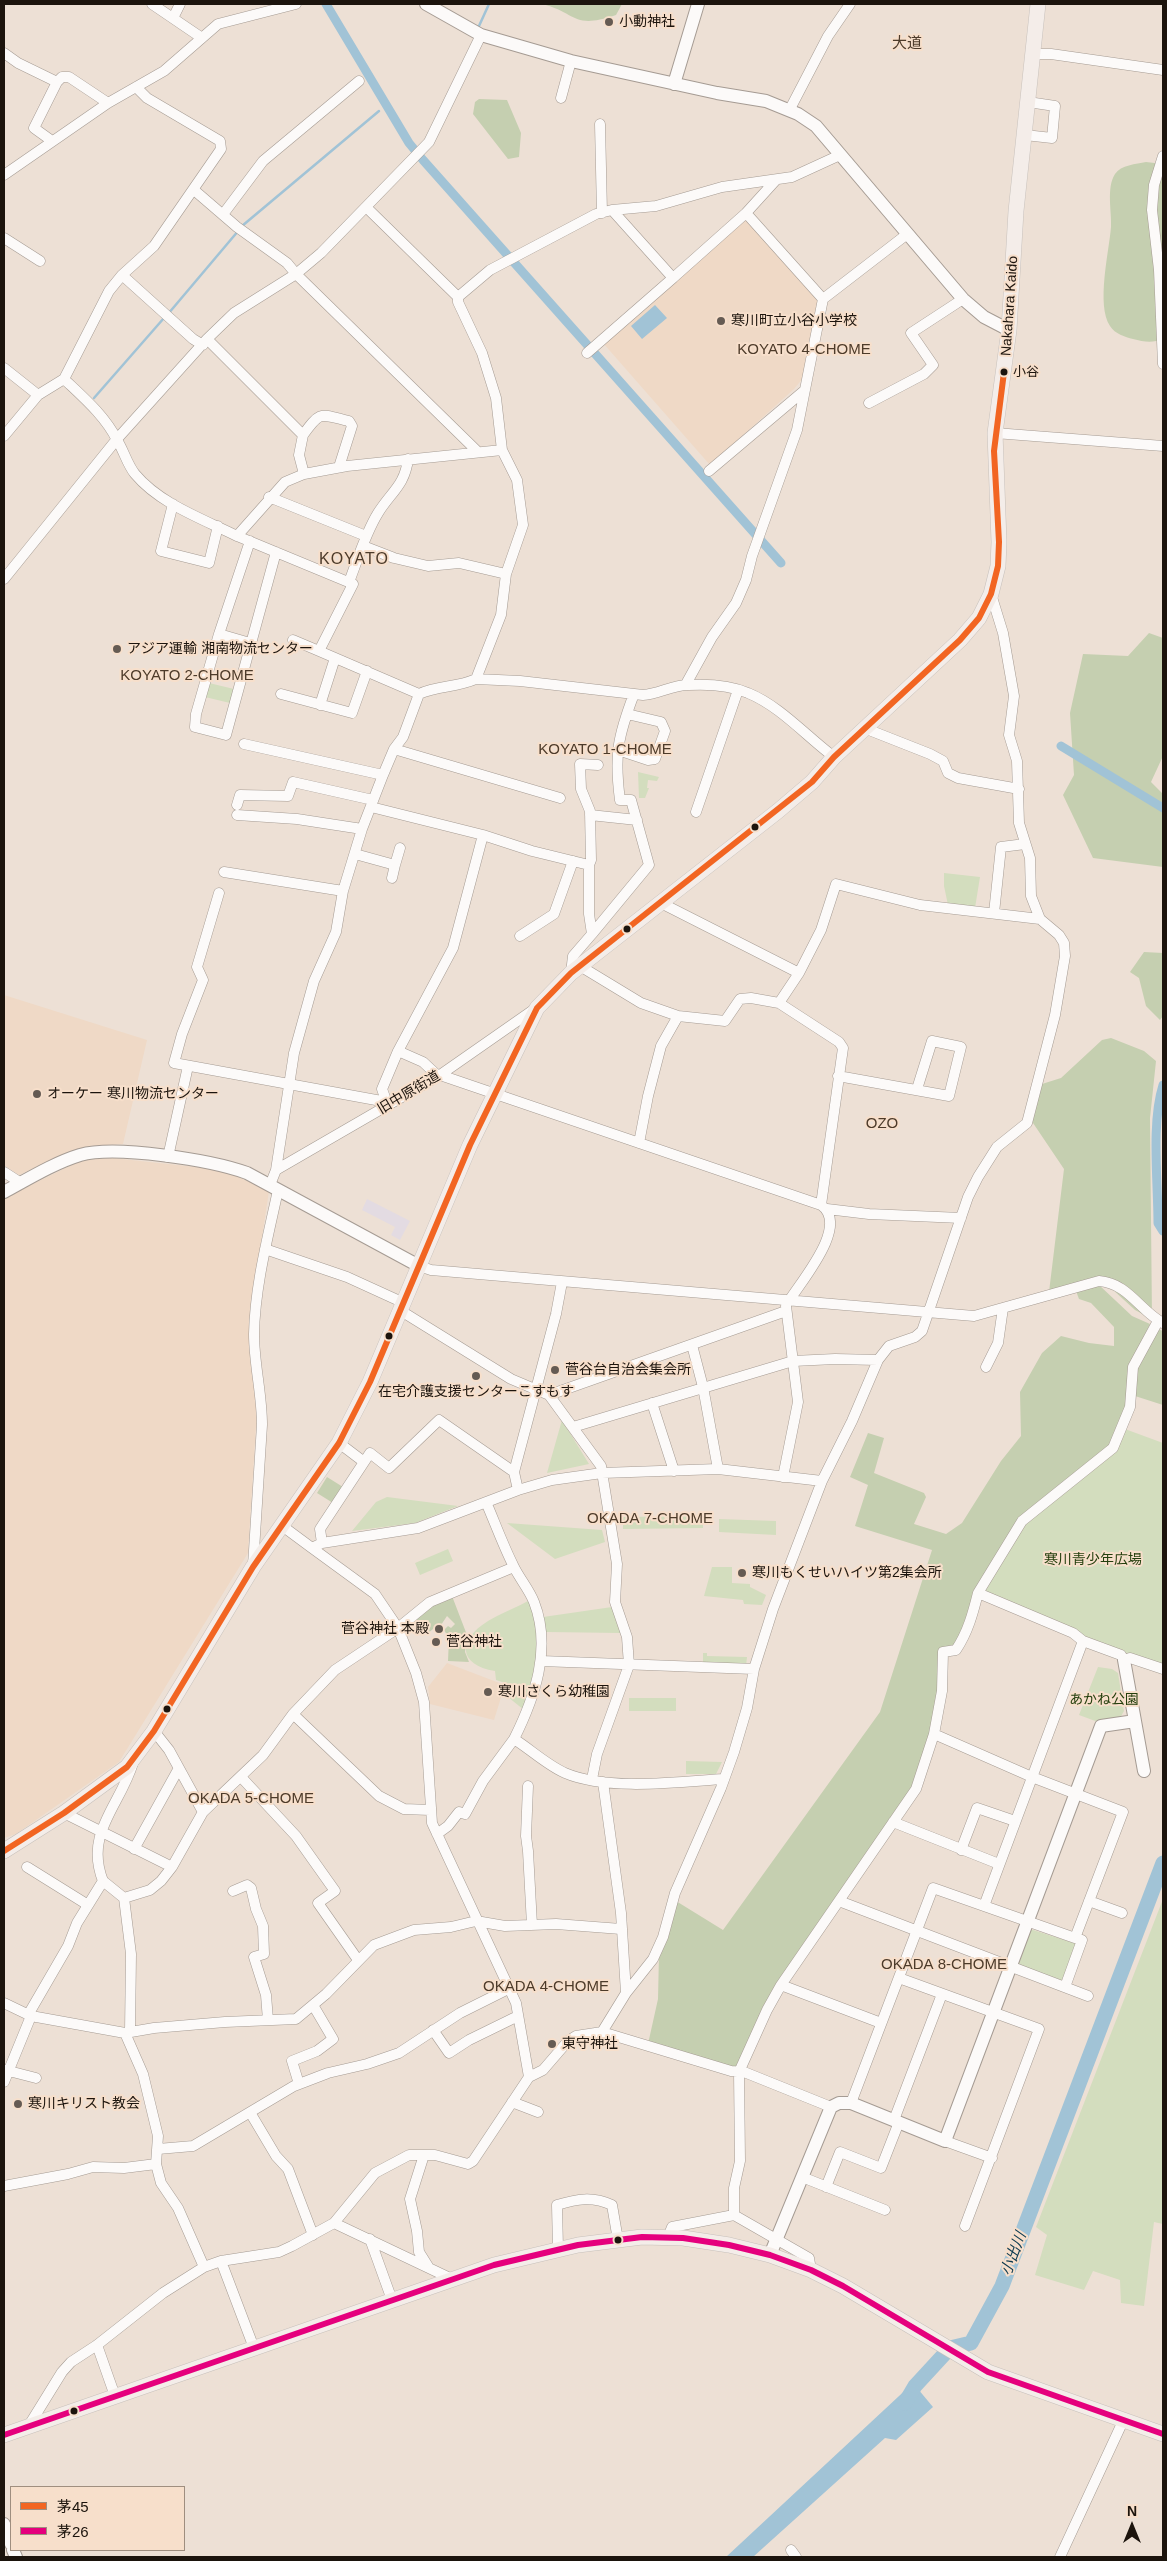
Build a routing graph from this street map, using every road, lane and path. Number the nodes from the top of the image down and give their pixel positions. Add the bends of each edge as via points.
1 (152, 4) edge
2 (180, 4) edge
3 (296, 4) edge
4 (426, 4) edge
5 (698, 4) edge
6 (850, 4) edge
7 (1038, 4) edge
8 (172, 18) junction
9 (481, 35) junction
10 (202, 38) junction
11 (4, 53) edge
12 (1033, 54) junction
13 (571, 61) junction
14 (1163, 70) edge
15 (359, 81) dead end
16 (57, 82) junction
17 (674, 84) junction
18 (136, 87) junction
19 (562, 98) dead end
20 (1028, 102) junction
21 (108, 103) junction
22 (790, 109) junction
23 (600, 124) dead end
24 (1025, 135) junction
25 (52, 141) junction
26 (840, 155) junction
27 (1163, 156) edge
28 (4, 175) edge
29 (776, 180) junction
30 (194, 190) junction
31 (366, 207) junction
32 (607, 211) junction
33 (224, 213) junction
34 (746, 214) junction
35 (906, 235) junction
36 (4, 238) edge
37 (40, 261) dead end
38 (296, 274) junction
39 (122, 275) junction
40 (673, 278) junction
41 (458, 297) junction
42 (823, 299) junction
43 (963, 299) junction
44 (1009, 330) junction
45 (205, 342) junction
46 (591, 350) dead end
47 (1163, 364) edge
48 (4, 368) edge
49 (64, 380) junction
50 (805, 390) junction
51 (38, 395) junction
52 (869, 402) dead end
53 (995, 433) junction
54 (303, 435) junction
55 (4, 436) edge
56 (117, 439) junction
57 (1163, 446) edge
58 (502, 450) junction
59 (478, 452) junction
60 (408, 459) junction
61 (339, 467) junction
62 (709, 471) dead end
63 (304, 474) junction
64 (269, 498) junction
65 (173, 504) junction
66 (218, 526) junction
67 (236, 536) junction
68 (250, 541) junction
69 (364, 541) junction
70 (276, 552) junction
71 (506, 574) junction
72 (4, 579) edge
73 (349, 582) junction
74 (991, 594) junction
75 (219, 634) junction
76 (293, 640) dead end
77 (250, 643) junction
78 (319, 651) junction
79 (335, 658) junction
80 (366, 672) junction
81 (476, 679) junction
82 (686, 684) junction
83 (738, 690) junction
84 (281, 694) dead end
85 (419, 694) junction
86 (634, 694) junction
87 (320, 705) junction
88 (627, 714) junction
89 (864, 728) junction
90 (244, 744) dead end
91 (394, 749) junction
92 (618, 750) junction
93 (834, 757) junction
94 (598, 765) dead end
95 (383, 775) junction
96 (1019, 789) junction
97 (560, 798) dead end
98 (372, 803) junction
99 (696, 812) dead end
100 (590, 815) junction
101 (637, 820) junction
102 (362, 829) junction
103 (483, 835) junction
104 (1025, 844) junction
105 (400, 848) dead end
106 (355, 854) junction
107 (573, 861) junction
108 (395, 865) junction
109 (589, 865) junction
110 (224, 872) dead end
111 (392, 878) dead end
112 (343, 891) junction
113 (219, 893) dead end
114 (661, 903) junction
115 (994, 914) junction
116 (1040, 918) junction
117 (592, 934) junction
118 (520, 936) dead end
119 (576, 969) junction
120 (798, 973) junction
121 (779, 1003) junction
122 (537, 1008) junction
123 (678, 1016) junction
124 (398, 1050) junction
125 (188, 1066) junction
126 (439, 1075) junction
127 (838, 1076) junction
128 (288, 1084) junction
129 (917, 1089) junction
130 (494, 1095) junction
131 (388, 1104) junction
132 (639, 1143) junction
133 (168, 1157) junction
134 (276, 1170) junction
135 (4, 1172) edge
136 (21, 1183) junction
137 (274, 1188) junction
138 (4, 1192) edge
139 (824, 1207) junction
140 (961, 1218) junction
141 (265, 1248) junction
142 (419, 1266) junction
143 (562, 1282) junction
144 (787, 1304) junction
145 (405, 1308) junction
146 (1003, 1308) junction
147 (931, 1311) junction
148 (1161, 1322) edge
149 (692, 1345) junction
150 (878, 1360) junction
151 (793, 1361) junction
152 (986, 1367) dead end
153 (704, 1387) junction
154 (536, 1391) junction
155 (549, 1395) junction
156 (652, 1403) junction
157 (573, 1427) junction
158 (339, 1443) junction
159 (364, 1462) junction
160 (718, 1469) junction
161 (674, 1471) junction
162 (514, 1472) junction
163 (602, 1473) junction
164 (783, 1477) junction
165 (822, 1481) junction
166 (518, 1490) junction
167 (486, 1502) junction
168 (281, 1525) junction
169 (317, 1545) junction
170 (253, 1567) junction
171 (514, 1567) junction
172 (978, 1593) junction
173 (398, 1628) junction
174 (1082, 1641) junction
175 (1124, 1660) junction
176 (541, 1662) junction
177 (629, 1664) junction
178 (754, 1669) junction
179 (1163, 1669) edge
180 (293, 1714) junction
181 (1134, 1721) junction
182 (154, 1731) junction
183 (934, 1734) junction
184 (514, 1738) junction
185 (135, 1757) junction
186 (179, 1768) junction
187 (1144, 1771) dead end
188 (241, 1777) junction
189 (1032, 1777) junction
190 (592, 1779) junction
191 (723, 1779) junction
192 (603, 1782) junction
193 (528, 1786) dead end
194 (1076, 1793) junction
195 (430, 1810) junction
196 (203, 1812) junction
197 (64, 1813) junction
198 (1015, 1821) junction
199 (893, 1822) junction
200 (101, 1832) junction
201 (437, 1834) junction
202 (134, 1849) junction
203 (961, 1850) junction
204 (4, 1851) edge
205 (999, 1864) junction
206 (27, 1867) dead end
207 (172, 1867) junction
208 (103, 1881) junction
209 (233, 1891) dead end
210 (124, 1898) junction
211 (839, 1901) junction
212 (1089, 1901) junction
213 (88, 1905) junction
214 (984, 1906) junction
215 (1122, 1913) dead end
216 (476, 1921) junction
217 (1028, 1921) junction
218 (532, 1925) junction
219 (622, 1929) junction
220 (916, 1931) junction
221 (1076, 1938) junction
222 (358, 1960) junction
223 (1010, 1967) junction
224 (898, 1978) junction
225 (781, 1985) junction
226 (1065, 1987) junction
227 (508, 1989) junction
228 (626, 1993) junction
229 (942, 1994) junction
230 (1088, 1996) dead end
231 (4, 2002) edge
232 (313, 2006) junction
233 (993, 2013) junction
234 (30, 2016) junction
235 (518, 2016) junction
236 (268, 2020) junction
237 (881, 2023) junction
238 (433, 2030) junction
239 (602, 2032) junction
240 (128, 2033) junction
241 (7, 2070) edge
242 (739, 2072) junction
243 (529, 2077) junction
244 (36, 2078) dead end
245 (4, 2082) edge
246 (299, 2084) junction
247 (512, 2102) junction
248 (851, 2103) junction
249 (831, 2107) junction
250 (538, 2112) dead end
251 (251, 2114) junction
252 (896, 2121) junction
253 (945, 2141) junction
254 (158, 2149) junction
255 (424, 2155) junction
256 (992, 2158) junction
257 (156, 2164) junction
258 (802, 2177) junction
259 (4, 2186) edge
260 (826, 2187) junction
261 (886, 2210) dead end
262 (734, 2215) junction
263 (334, 2223) junction
264 (965, 2226) dead end
265 (313, 2234) junction
266 (668, 2237) junction
267 (370, 2239) junction
268 (777, 2239) junction
269 (618, 2240) junction
270 (558, 2249) junction
271 (770, 2255) junction
272 (221, 2260) junction
273 (204, 2266) junction
274 (430, 2268) junction
275 (811, 2270) junction
276 (452, 2279) junction
277 (392, 2300) junction
278 (97, 2345) junction
279 (254, 2348) junction
280 (115, 2396) junction
281 (1124, 2419) junction
282 (28, 2427) junction
283 (1163, 2434) edge
284 (4, 2435) edge
285 (4, 2524) edge
286 (10, 2541) edge
287 (1060, 2557) edge

1 - 8 street
2 - 8 street
3 - 10 street via 218,24
4 - 9 street
5 - 17 street
6 - 22 street via 828,36
7 - 12 main road, Nakahara Kaido
8 - 10 street
9 - 13 street
9 - 31 street via 429,142
10 - 18 street via 182,58
11 - 16 street
12 - 14 street
12 - 20 main road, Nakahara Kaido
13 - 17 street
13 - 19 street
15 - 33 street via 263,161
16 - 21 street via 62,77 69,77
16 - 25 street via 34,128
17 - 22 street via 766,101
18 - 21 street
18 - 30 street via 147,98 220,141 221,149
20 - 24 main road, Nakahara Kaido
20 - 24 street via 1055,106 1052,138
21 - 25 street
22 - 26 street via 811,122
23 - 32 street
24 - 44 main road, Nakahara Kaido via 1016,211
25 - 28 street
26 - 29 street via 809,170
26 - 35 street
27 - 47 street via 1154,185 1152,210 1159,270
29 - 32 street via 722,187 656,206
29 - 34 street
30 - 33 street
30 - 39 street via 154,246
31 - 38 street
31 - 41 street
32 - 40 street
32 - 41 street via 490,270
33 - 38 street via 239,229 287,263
34 - 40 street
34 - 42 street
35 - 42 street
35 - 43 street
36 - 37 street
38 - 45 street via 234,313
38 - 59 street
39 - 45 street via 166,315
39 - 49 street via 109,291
40 - 46 street
41 - 58 street via 482,353 496,398
42 - 50 street
43 - 44 street via 984,317
43 - 52 street via 911,333 933,365 924,374
44 - 53 main road, Nakahara Kaido
45 - 54 street
45 - 56 street
48 - 51 street
49 - 51 street
49 - 56 street via 100,414
50 - 62 street
50 - 82 street via 797,430 740,595
51 - 55 street
53 - 57 street
53 - 74 main road, Nakahara Kaido via 999,542 998,566
54 - 61 street via 316,417 323,415 349,421 352,426
54 - 63 street via 299,455
56 - 65 street via 135,474
56 - 72 street
58 - 59 street
58 - 71 street via 518,480 523,525
59 - 60 street
60 - 61 street
60 - 69 street via 405,477 378,512
61 - 63 street
63 - 64 street via 284,482
64 - 67 street
64 - 69 street
65 - 66 street
65 - 66 street via 161,551 209,563
66 - 67 street
67 - 68 street
68 - 70 street
68 - 75 street
69 - 71 street via 394,558 428,566 459,563
69 - 73 street
70 - 73 street
70 - 77 street
71 - 81 street via 501,615
73 - 78 street via 353,584
74 - 89 main road, Nakahara Kaido via 980,618 960,640
74 - 96 street via 1003,633 1014,696 1008,735 1018,761
75 - 77 street
75 - 77 street via 195,727 226,735
76 - 78 street
78 - 79 street
79 - 80 street
79 - 87 street
80 - 85 street
80 - 87 street via 352,713
81 - 85 street via 460,686 436,688
81 - 86 street
82 - 83 street
82 - 86 street via 654,694
83 - 93 street via 775,709
83 - 99 street
84 - 87 street
85 - 91 street via 403,737
86 - 88 street
88 - 92 street
88 - 92 street via 661,722 666,731 655,759 648,760
89 - 93 main road, Nakahara Kaido
89 - 96 street via 930,754 943,761 948,773 958,778
90 - 95 street
91 - 95 street
91 - 97 street
92 - 101 street via 616,768 620,800 634,799
93 - 114 main road, Nakahara Kaido via 782,808
94 - 100 street via 580,764 581,789
95 - 98 street
96 - 104 street via 1019,824
98 - 102 street
98 - 102 street via 293,782 288,796 239,801 296,819
98 - 103 street
100 - 101 street
100 - 109 street
101 - 117 street via 649,865
102 - 106 street
103 - 107 street
103 - 124 street via 453,948
104 - 115 street via 1001,847
104 - 116 street via 1030,858 1032,896
105 - 108 street
106 - 108 street
106 - 112 street
107 - 109 street
107 - 118 street via 555,901 554,914
108 - 111 street
109 - 117 street
110 - 112 street
112 - 128 street via 336,932 314,981
113 - 125 street via 197,967 203,980 174,1063
114 - 119 main road, Nakahara Kaido
114 - 120 street
115 - 116 street
115 - 120 street via 920,904 836,884 820,930
116 - 140 street via 1059,935 1064,943 1065,956 1035,1097 1028,1123 997,1148 980,1173
117 - 119 street via 572,956
119 - 122 main road, Nakahara Kaido
119 - 123 street via 641,1003
120 - 121 street
121 - 123 street via 740,999 725,1022
121 - 127 street via 839,1042 843,1048
122 - 126 street, 旧中原街道
122 - 130 main road, Nakahara Kaido
123 - 132 street via 661,1046
124 - 126 street via 424,1062
124 - 131 street via 382,1089
125 - 128 street
125 - 133 street
126 - 130 street
126 - 131 street, 旧中原街道
127 - 129 street
127 - 139 street
128 - 131 street
128 - 134 street
129 - 129 street via 932,1041 961,1047 950,1096
130 - 132 street
130 - 142 main road, Nakahara Kaido
131 - 134 street, 旧中原街道
132 - 139 street
133 - 136 street via 111,1152 87,1154 64,1161
133 - 137 street via 225,1165
134 - 137 street
135 - 136 street
136 - 138 street
137 - 141 street
137 - 142 street
139 - 140 street via 869,1214
139 - 144 street via 830,1230 827,1242
140 - 147 street
141 - 145 street via 347,1277
141 - 170 street via 254,1335 262,1425
142 - 143 street via 431,1270
142 - 145 main road, Nakahara Kaido
143 - 144 street
143 - 154 street
144 - 147 street
144 - 149 street
144 - 151 street
145 - 154 street via 511,1379
145 - 158 main road, Nakahara Kaido
146 - 147 street via 974,1316
146 - 148 street via 1100,1281 1122,1288
146 - 152 street via 998,1344
147 - 150 street via 915,1338 888,1346
148 - 172 street via 1133,1367 1130,1407 1113,1448 1022,1521
149 - 153 street
149 - 155 street
150 - 151 street
150 - 165 street
151 - 153 street
151 - 164 street via 798,1402
153 - 156 street
153 - 160 street
154 - 155 street
154 - 162 street
155 - 157 street
156 - 157 street
156 - 161 street
157 - 163 street via 601,1466
158 - 159 street
158 - 168 main road, Nakahara Kaido
159 - 162 street via 370,1453 389,1468 438,1420
159 - 169 street via 320,1529
160 - 161 street
160 - 164 street
161 - 163 street
162 - 166 street
163 - 166 street via 552,1480
163 - 177 street via 617,1564 615,1602 627,1637
164 - 165 street
165 - 178 street via 773,1609
166 - 167 street
167 - 169 street via 418,1528
167 - 171 street
168 - 169 street
168 - 170 main road, Nakahara Kaido
169 - 173 street via 374,1594
170 - 182 main road, Nakahara Kaido
171 - 173 street via 430,1602
171 - 176 street via 534,1601 539,1617
172 - 174 street via 1073,1633
172 - 183 street via 963,1640 956,1650 943,1652 942,1690
173 - 180 street via 335,1670
173 - 195 street via 423,1694
174 - 175 street
174 - 189 street
175 - 179 street via 1130,1658
175 - 181 street
176 - 177 street
176 - 184 street via 532,1699
177 - 178 street
177 - 190 street via 597,1754
178 - 191 street via 747,1708
180 - 188 street via 264,1755
180 - 195 street via 379,1796 404,1809
181 - 187 street
181 - 194 street via 1101,1726
182 - 185 main road, Nakahara Kaido
182 - 186 street
183 - 189 street
183 - 199 street via 916,1789
184 - 190 street via 565,1773
184 - 201 street via 483,1781 465,1814 459,1812
185 - 197 main road, Nakahara Kaido via 116,1776
185 - 200 street
186 - 196 street
186 - 202 street
188 - 196 street
188 - 222 street via 296,1836 335,1892 318,1903
189 - 194 street
189 - 198 street
190 - 192 street
191 - 192 street
191 - 228 street via 675,1893 664,1937 653,1959
192 - 219 street
193 - 218 street via 526,1836
194 - 212 street via 1122,1812
194 - 217 street
195 - 201 street
196 - 207 street
197 - 200 street
197 - 204 main road, Nakahara Kaido
198 - 203 street via 977,1808
198 - 205 street
199 - 203 street
199 - 211 street
200 - 202 street
200 - 208 street via 97,1858
201 - 216 street
202 - 207 street
203 - 205 street
205 - 214 street
206 - 213 street
207 - 210 street via 150,1890
208 - 210 street
208 - 213 street
209 - 236 street via 247,1886 251,1888 263,1926 264,1954 254,1957 266,1995
210 - 240 street via 131,1954
211 - 220 street
211 - 225 street
212 - 215 street
212 - 221 street
213 - 234 street
214 - 217 street
214 - 220 street via 933,1888
216 - 218 street via 505,1926
216 - 222 street via 414,1930 374,1945
216 - 227 street
217 - 221 street
217 - 223 street
218 - 219 street
219 - 228 street
220 - 223 street
220 - 224 street
221 - 226 street via 1082,1940
222 - 232 street
223 - 226 street
223 - 233 street
224 - 229 street
224 - 237 street
225 - 237 street
225 - 242 street
226 - 230 street
227 - 235 street via 516,2003
227 - 238 street
228 - 239 street
229 - 233 street
229 - 252 street
231 - 234 street
232 - 236 street via 296,2019
232 - 246 street via 333,2039 317,2051 292,2061
233 - 253 street
233 - 256 street via 1040,2029
234 - 240 street
234 - 241 street
235 - 238 street via 449,2053
235 - 243 street
236 - 240 street
237 - 248 street
238 - 246 street via 399,2053
239 - 242 street
239 - 243 street via 576,2036 543,2070
240 - 254 street via 143,2074 158,2136
241 - 244 street
241 - 245 street
242 - 249 street
242 - 262 street via 740,2161 734,2188
243 - 247 street
246 - 251 street
247 - 250 street
247 - 255 street via 473,2161 468,2164
248 - 249 street
248 - 252 street
249 - 258 street
251 - 254 street via 194,2146
251 - 265 street via 276,2156 288,2168
252 - 253 street
252 - 260 street via 881,2168 840,2152
253 - 256 street
254 - 257 street
255 - 263 street via 409,2155 375,2172
255 - 274 street via 410,2199 419,2252
256 - 264 street
257 - 259 street via 93,2167
257 - 273 street via 161,2183 178,2208
258 - 260 street
258 - 268 street
260 - 261 street
262 - 266 street via 672,2227
262 - 268 street
263 - 265 street
263 - 267 street
265 - 272 street via 282,2252
266 - 269 main road
266 - 271 main road via 729,2245
267 - 274 street
267 - 277 street
268 - 271 street
268 - 275 street via 809,2258
269 - 270 main road
269 - 270 street via 612,2205 589,2198 576,2199 557,2205
270 - 276 main road
271 - 275 main road
272 - 273 street
272 - 279 street
273 - 278 street via 163,2293
274 - 276 street
275 - 281 main road via 976,2366 1012,2382
276 - 277 main road
277 - 279 main road
278 - 280 street
278 - 282 street via 76,2358 62,2372
279 - 280 main road
280 - 282 main road
281 - 283 main road
281 - 287 street
282 - 284 main road
285 - 286 street

